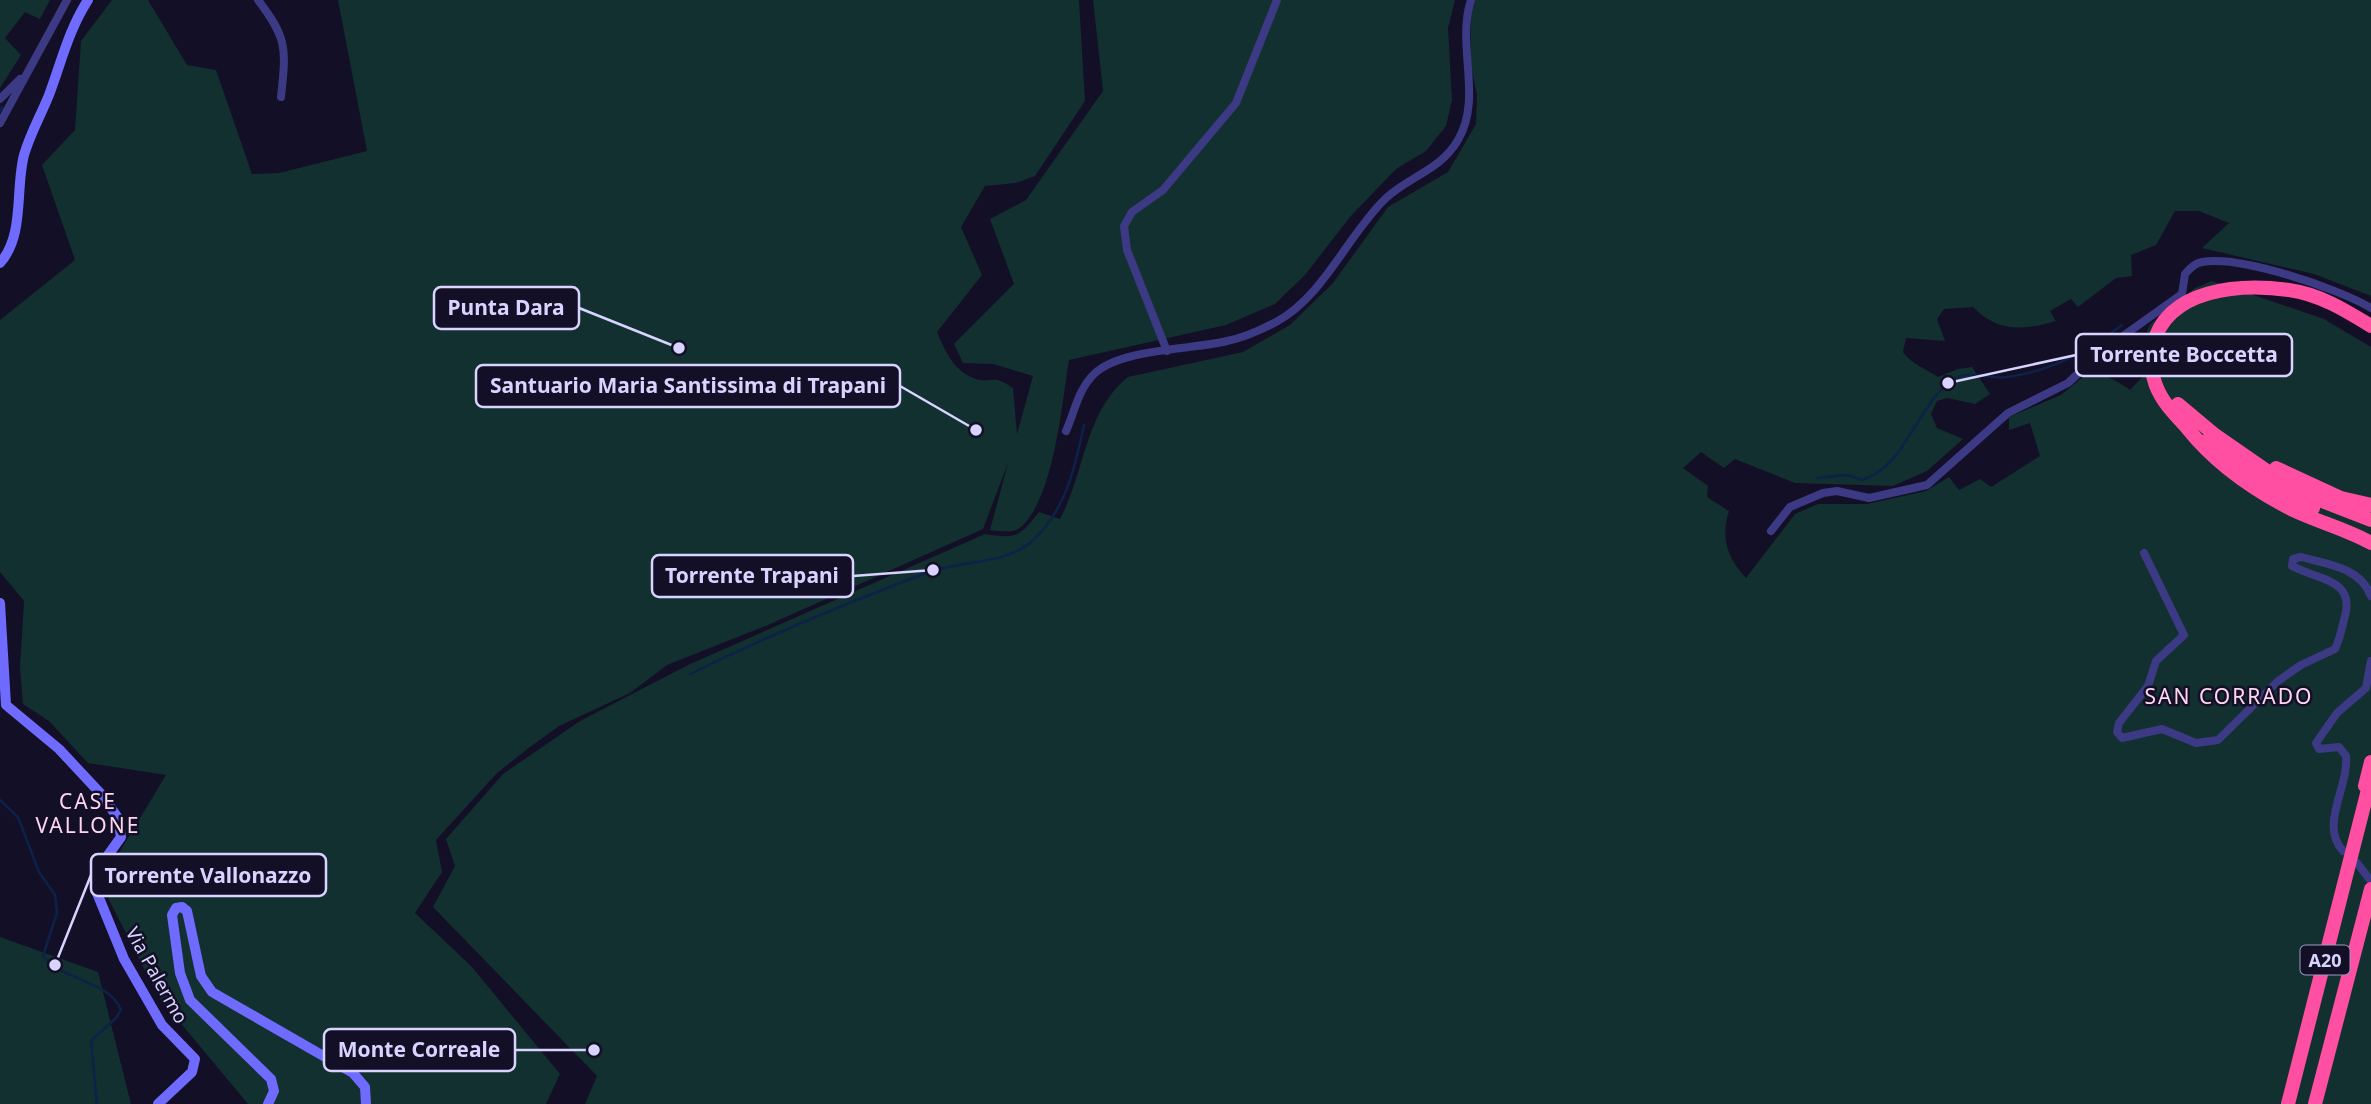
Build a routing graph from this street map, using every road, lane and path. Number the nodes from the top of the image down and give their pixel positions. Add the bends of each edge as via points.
1 (87, 0) edge
2 (258, 0) edge
3 (1277, 0) edge
4 (1468, 0) edge
5 (65, 4) edge
6 (79, 15) junction
7 (27, 72) junction
8 (281, 97) dead end
9 (0, 99) edge
10 (0, 123) edge
11 (0, 263) edge
12 (2371, 308) edge
13 (2371, 326) edge
14 (2371, 336) edge
15 (1166, 350) junction
16 (2188, 428) junction
17 (1066, 430) dead end
18 (2240, 451) junction
19 (2371, 505) edge
20 (2371, 520) edge
21 (1771, 531) dead end
22 (2371, 532) edge
23 (2371, 543) edge
24 (2144, 553) dead end
25 (2371, 596) edge
26 (0, 603) edge
27 (2371, 661) edge
28 (2371, 762) edge
29 (2371, 778) edge
30 (2361, 815) junction
31 (2343, 851) dead end
32 (2357, 863) dead end
33 (2371, 881) edge
34 (2371, 889) edge
35 (158, 1104) edge
36 (268, 1104) edge
37 (366, 1104) edge
38 (2288, 1104) edge
39 (2315, 1104) edge

1 - 6 main road
2 - 8 street via 283,38
3 - 15 street via 1236,103 1163,190 1132,212 1124,226 1127,250
4 - 15 street via 1464,36 1468,104 1462,131 1447,157 1386,198 1285,316 1229,341
5 - 6 street
5 - 7 street
6 - 11 main road via 26,149 13,243
7 - 9 street
7 - 10 street
12 - 21 street via 2332,289 2250,266 2197,263 2185,274 2182,294 2102,351 2068,383 2008,413 1927,485 1868,498 1837,491 1823,493 1790,507
13 - 16 highway via 2329,302 2290,290 2232,289 2181,305 2160,327 2151,363 2158,392
14 - 18 highway via 2333,313 2278,298 2218,300 2175,320 2160,356 2167,388 2188,415
15 - 17 street via 1102,368 1083,389
16 - 22 highway via 2255,477
16 - 23 highway via 2216,461 2251,486 2293,510
18 - 19 highway via 2341,498
18 - 20 highway via 2297,489
24 - 25 street via 2184,635 2158,658 2148,686 2119,723 2117,732 2123,738 2162,729 2196,743 2218,740 2278,681 2335,649 2348,596 2340,587 2292,566 2292,559 2301,557 2351,571
26 - 35 main road, Via Palermo via 6,705 69,759 118,818 121,837 99,867 95,888 124,959 162,1025 196,1062 192,1072
27 - 31 street via 2366,688 2337,713 2316,743 2319,749 2339,747 2346,755 2332,828 2332,837
28 - 30 highway
29 - 30 highway, A20
30 - 38 highway, A20
32 - 33 street
34 - 39 highway, A20
36 - 37 main road, Via Palermo via 274,1087 269,1076 202,1016 187,995 173,922 176,908 182,906 187,911 201,976 212,992 353,1073 365,1087

